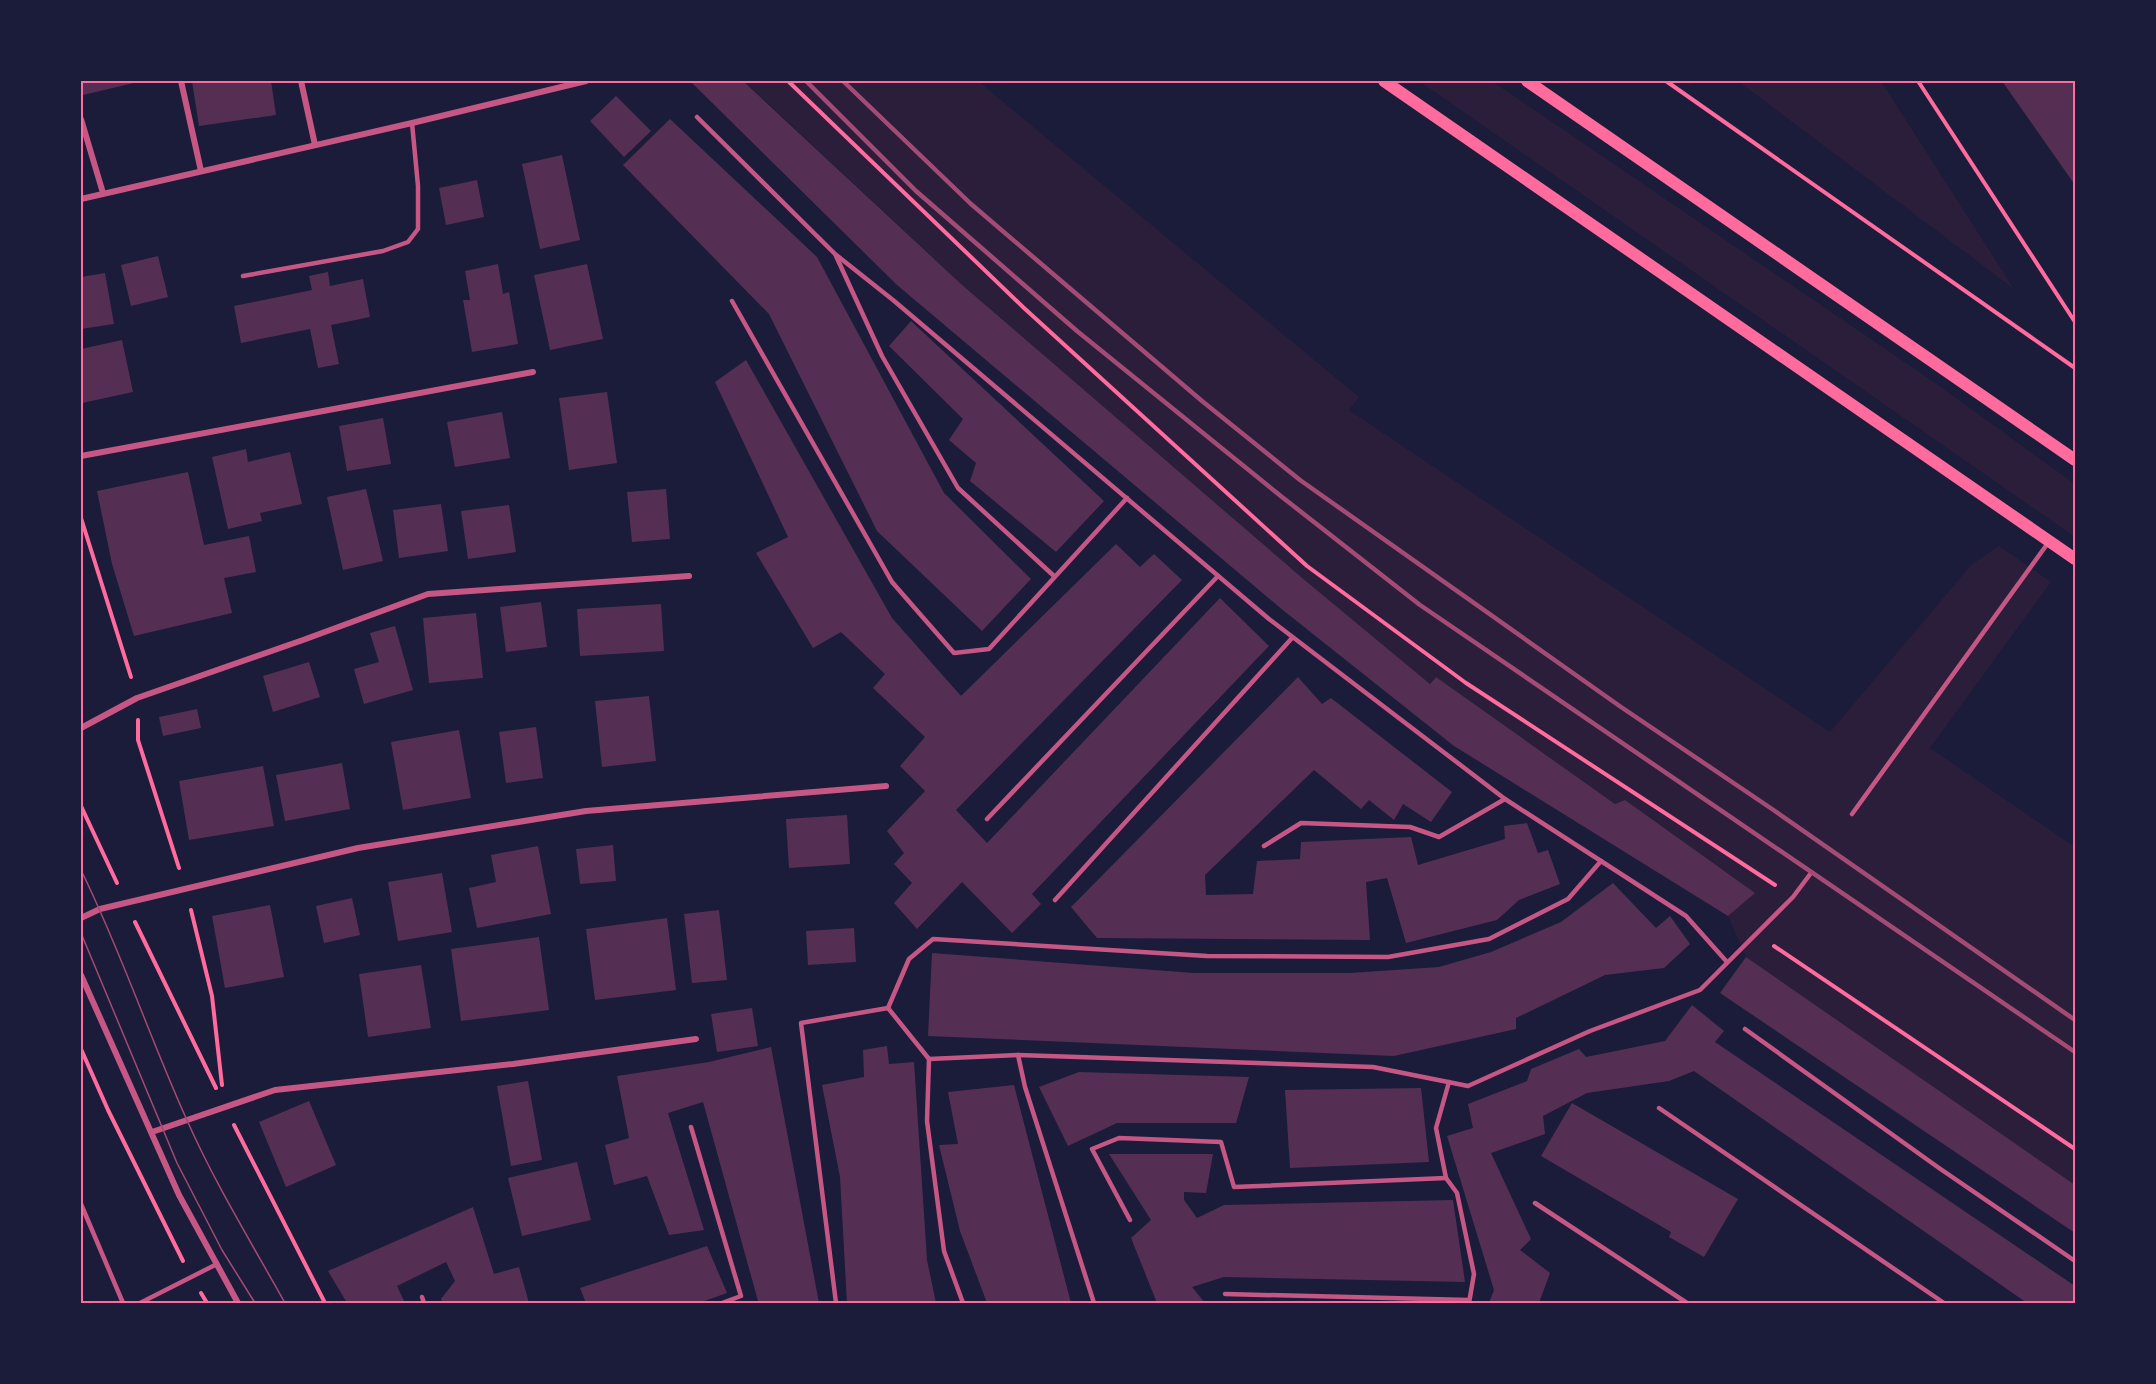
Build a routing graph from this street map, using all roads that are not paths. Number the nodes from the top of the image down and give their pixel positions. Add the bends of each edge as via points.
1 (181, 81) edge
2 (302, 81) edge
3 (586, 81) edge
4 (1384, 81) edge
5 (1527, 81) edge
6 (697, 117) dead end
7 (81, 119) edge
8 (412, 123) junction
9 (315, 145) junction
10 (201, 171) junction
11 (103, 194) junction
12 (81, 199) edge
13 (835, 254) junction
14 (243, 276) dead end
15 (732, 302) dead end
16 (532, 372) dead end
17 (81, 456) edge
18 (2075, 460) edge
19 (1127, 498) junction
20 (2050, 541) junction
21 (2075, 559) edge
22 (689, 576) dead end
23 (1054, 576) junction
24 (1218, 576) junction
25 (1292, 638) junction
26 (81, 728) edge
27 (886, 786) dead end
28 (1505, 799) junction
29 (1852, 814) dead end
30 (987, 819) dead end
31 (1264, 846) dead end
32 (1601, 861) junction
33 (1811, 873) dead end
34 (1055, 900) dead end
35 (81, 918) edge
36 (1727, 962) junction
37 (81, 975) edge
38 (888, 1008) junction
39 (1744, 1029) dead end
40 (696, 1039) dead end
41 (1018, 1055) junction
42 (929, 1059) junction
43 (1449, 1082) junction
44 (1659, 1108) dead end
45 (691, 1127) dead end
46 (152, 1132) junction
47 (1446, 1179) junction
48 (1535, 1203) dead end
49 (81, 1204) edge
50 (1130, 1220) dead end
51 (2075, 1261) edge
52 (217, 1264) junction
53 (1225, 1294) dead end
54 (422, 1297) dead end
55 (1469, 1301) edge
56 (123, 1303) edge
57 (140, 1303) edge
58 (238, 1303) edge
59 (424, 1303) edge
60 (722, 1303) edge
61 (836, 1303) edge
62 (963, 1303) edge
63 (1094, 1303) edge
64 (1687, 1303) edge
65 (1944, 1303) edge

1 - 10 street
2 - 9 street
3 - 8 street
4 - 20 main road
5 - 18 main road
6 - 13 lane
7 - 11 street
8 - 9 street
8 - 14 lane via 418,229 408,242 383,251
9 - 10 street
10 - 11 street
11 - 12 street
13 - 19 lane
13 - 23 lane via 882,356 958,488
15 - 23 lane via 892,582 954,653 989,649
16 - 17 street
19 - 23 lane
19 - 24 lane
20 - 21 main road
20 - 29 lane
22 - 26 street via 428,594 137,698
24 - 25 lane
24 - 30 lane
25 - 28 lane
25 - 34 lane
27 - 35 street via 586,811 358,848 100,909
28 - 31 lane via 1439,837 1410,827 1301,823
28 - 32 lane
32 - 36 lane via 1686,916
32 - 38 lane via 1568,899 1489,939 1388,957 1207,956 933,939 909,959
33 - 36 lane via 1793,897
36 - 43 lane via 1700,990 1590,1031 1468,1086
37 - 46 street
38 - 42 lane
38 - 61 lane via 801,1023
39 - 51 lane
40 - 46 street via 275,1090
41 - 42 lane
41 - 43 lane via 1372,1067
41 - 63 lane
42 - 62 lane via 927,1121 944,1251
43 - 47 lane via 1436,1128
44 - 65 lane
45 - 60 lane via 741,1296
46 - 52 street via 179,1195
47 - 50 lane via 1234,1187 1221,1142 1119,1138 1092,1149
47 - 55 lane via 1457,1193 1474,1274
48 - 64 lane
49 - 56 lane
52 - 57 lane
52 - 58 street
53 - 55 lane
54 - 59 lane

